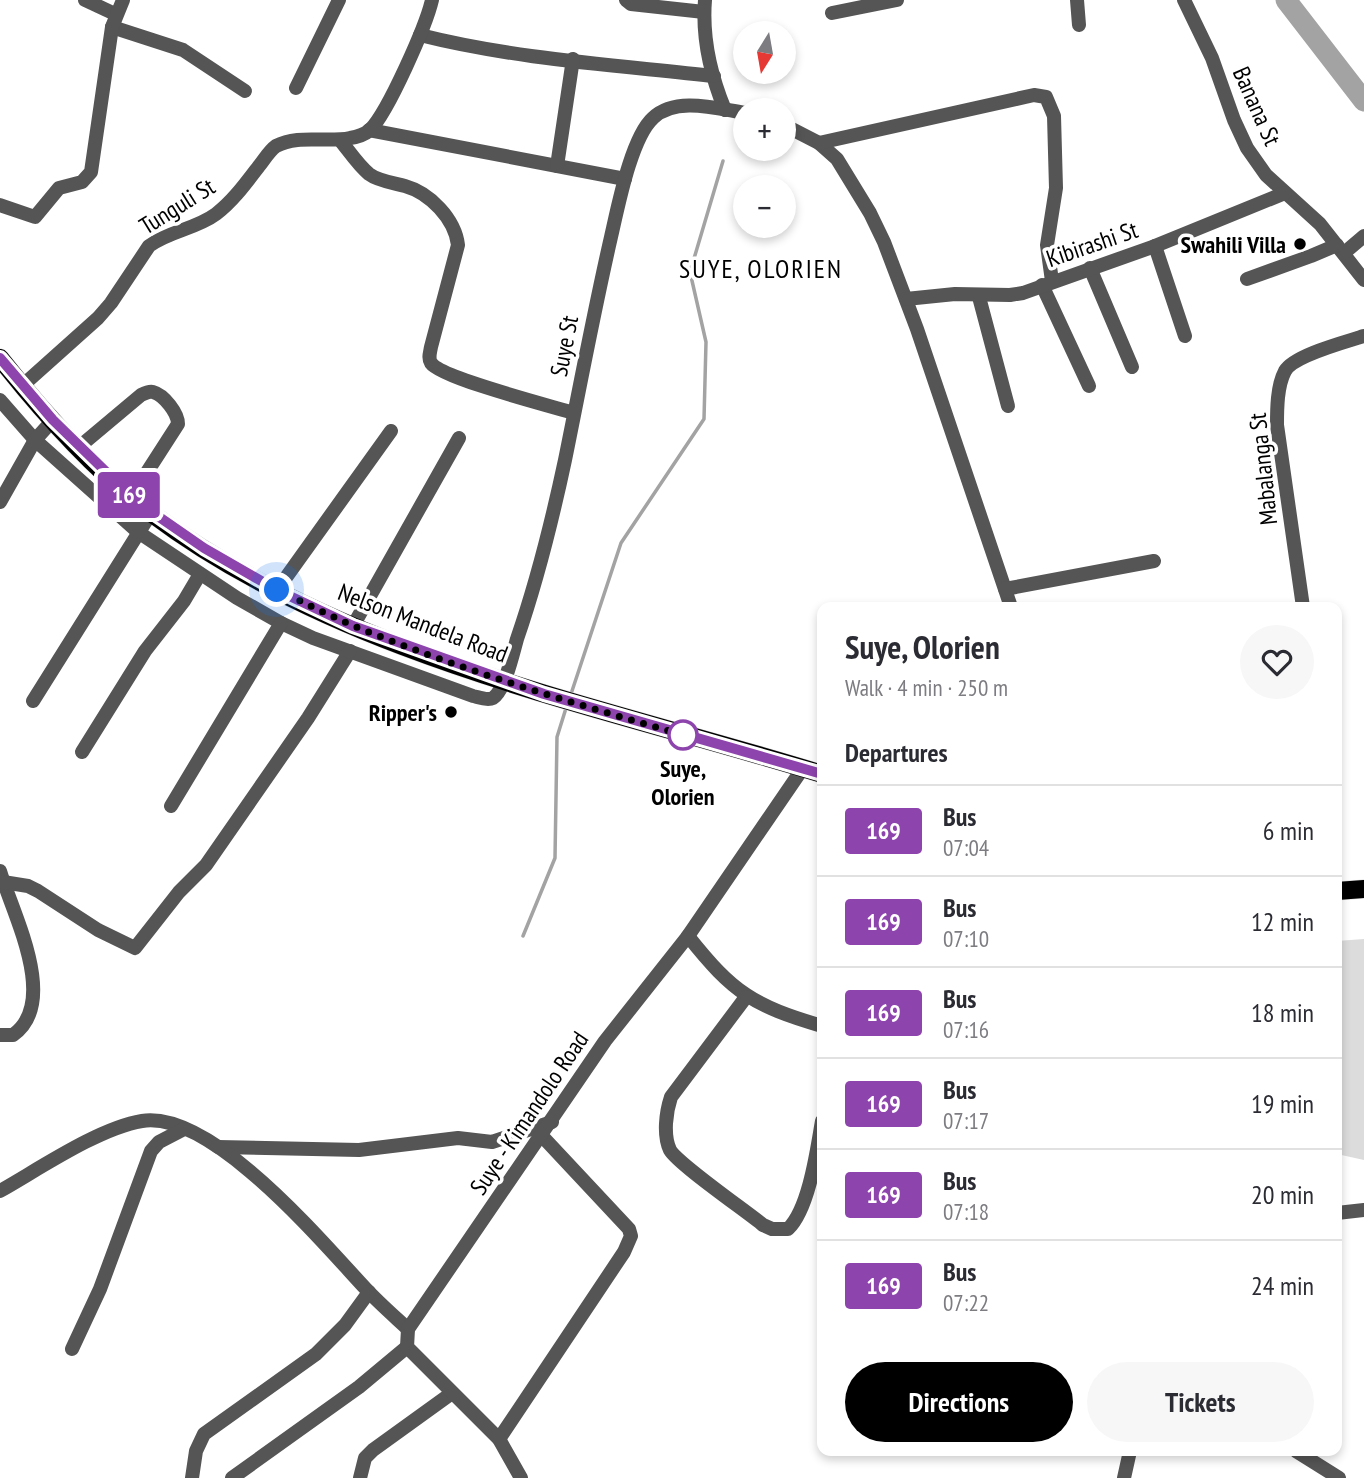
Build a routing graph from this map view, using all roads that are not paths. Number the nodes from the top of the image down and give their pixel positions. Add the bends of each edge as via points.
1 (85, 0) edge
2 (123, 0) edge
3 (339, 0) edge
4 (432, 0) edge
5 (626, 0) edge
6 (897, 0) edge
7 (1077, 0) edge
8 (1184, 0) edge
9 (704, 6) edge
10 (832, 13) dead end
11 (114, 20) junction
12 (1079, 25) dead end
13 (420, 35) junction
14 (573, 60) junction
15 (714, 76) junction
16 (296, 88) dead end
17 (245, 91) dead end
18 (725, 110) junction
19 (733, 111) edge
20 (369, 130) junction
21 (796, 131) edge
22 (340, 140) junction
23 (819, 143) junction
24 (557, 166) junction
25 (625, 179) junction
26 (1285, 193) junction
27 (0, 205) edge
28 (1364, 236) edge
29 (1155, 246) junction
30 (1340, 249) junction
31 (1090, 268) junction
32 (1247, 279) dead end
33 (1364, 280) edge
34 (1047, 283) junction
35 (979, 296) junction
36 (906, 299) junction
37 (1185, 336) dead end
38 (1364, 336) edge
39 (0, 358) edge
40 (1132, 367) dead end
41 (22, 386) junction
42 (1089, 386) dead end
43 (0, 400) edge
44 (1008, 406) dead end
45 (574, 413) junction
46 (53, 420) junction
47 (391, 431) dead end
48 (458, 438) dead end
49 (36, 440) junction
50 (79, 447) junction
51 (131, 497) junction
52 (0, 502) edge
53 (151, 513) junction
54 (138, 532) junction
55 (1154, 561) dead end
56 (200, 574) junction
57 (1005, 589) junction
58 (277, 590) junction
59 (1009, 602) edge
60 (1302, 602) edge
61 (281, 623) junction
62 (353, 626) junction
63 (350, 651) junction
64 (504, 680) junction
65 (33, 701) dead end
66 (82, 752) dead end
67 (803, 768) junction
68 (817, 772) edge
69 (171, 806) dead end
70 (2, 877) edge
71 (1364, 890) edge
72 (1342, 891) edge
73 (688, 936) junction
74 (746, 996) junction
75 (817, 1025) edge
76 (0, 1034) edge
77 (552, 1122) junction
78 (184, 1129) junction
79 (542, 1136) junction
80 (218, 1147) junction
81 (817, 1165) edge
82 (0, 1191) edge
83 (1364, 1210) edge
84 (1342, 1212) edge
85 (369, 1292) junction
86 (408, 1329) junction
87 (407, 1347) junction
88 (72, 1349) dead end
89 (452, 1393) junction
90 (499, 1439) junction
91 (1129, 1456) edge
92 (1304, 1456) edge
93 (192, 1478) edge
94 (232, 1478) edge
95 (360, 1478) edge
96 (521, 1478) edge
97 (1124, 1478) edge
98 (1339, 1478) edge

1 - 11 street
2 - 11 street
3 - 16 street
4 - 13 street
5 - 9 street via 631,4
6 - 10 street
7 - 12 street
8 - 26 street, Banana St via 1247,148
9 - 15 street
11 - 17 street via 183,50
11 - 27 street via 91,172 82,181 59,188 34,217
13 - 14 street via 458,45
13 - 20 street
14 - 15 street
14 - 24 street
15 - 18 street
18 - 19 street, Suye St
18 - 25 street, Suye St via 677,106 654,117
20 - 22 street, Tunguli St
20 - 24 street
21 - 23 street
22 - 41 street, Tunguli St via 294,141 274,148 215,214 149,246 98,318
22 - 45 street via 369,174 409,187 431,201 446,215 457,238 431,347 432,365 468,381
23 - 34 street via 1034,95 1046,97 1054,116 1056,188 1047,245
23 - 36 street via 837,159 870,213
24 - 25 street
25 - 45 street, Suye St
26 - 29 street, Kibirashi St
26 - 30 street, Banana St via 1320,223
28 - 30 street
29 - 31 street, Kibirashi St
29 - 37 street
30 - 32 street
30 - 33 street, Banana St
31 - 34 street, Kibirashi St
31 - 40 street
34 - 35 street, Kibirashi St via 1010,295
34 - 42 street
35 - 36 street, Kibirashi St
35 - 44 street
36 - 57 street
38 - 60 street, Mabalanga St via 1299,360 1286,370 1280,389 1277,425
39 - 41 main road, Nelson Mandela Road
41 - 46 main road, Nelson Mandela Road
43 - 49 street
45 - 64 street, Suye St via 546,540
46 - 49 street
46 - 50 main road, Nelson Mandela Road
47 - 58 street
48 - 62 street
49 - 52 street
49 - 54 street
50 - 51 main road, Nelson Mandela Road
50 - 51 street via 149,391 175,410 178,424
51 - 53 main road, Nelson Mandela Road
53 - 54 street
53 - 58 main road, Nelson Mandela Road
54 - 56 street
54 - 65 street
55 - 57 street
56 - 61 street
56 - 66 street via 145,650
57 - 59 street
58 - 62 main road, Nelson Mandela Road
61 - 63 street
61 - 69 street
62 - 64 main road, Nelson Mandela Road
63 - 64 street via 484,699 494,697
63 - 70 street via 206,865 135,948 38,891
64 - 67 main road, Nelson Mandela Road via 589,709
67 - 68 main road, Nelson Mandela Road
67 - 73 street, Suye - Kimandolo Road
70 - 76 street via 27,948 33,987 23,1026 13,1035
71 - 72 main road
73 - 74 street
73 - 77 street, Suye - Kimandolo Road via 606,1041
74 - 75 street via 777,1013
74 - 81 street via 671,1097 669,1147 674,1156 772,1229 788,1229 794,1224
77 - 79 street, Suye - Kimandolo Road
77 - 80 street via 492,1142 458,1138 359,1150
78 - 80 street
78 - 82 street via 145,1121 121,1126
78 - 88 street via 151,1151 100,1289
79 - 86 street, Suye - Kimandolo Road
79 - 90 street via 631,1236
80 - 85 street via 287,1204
83 - 84 street
85 - 86 street
85 - 93 street via 316,1354 204,1434
86 - 87 street
87 - 89 street
87 - 94 street
89 - 90 street
89 - 95 street via 373,1450 365,1458
90 - 96 street
91 - 97 street
92 - 98 street

